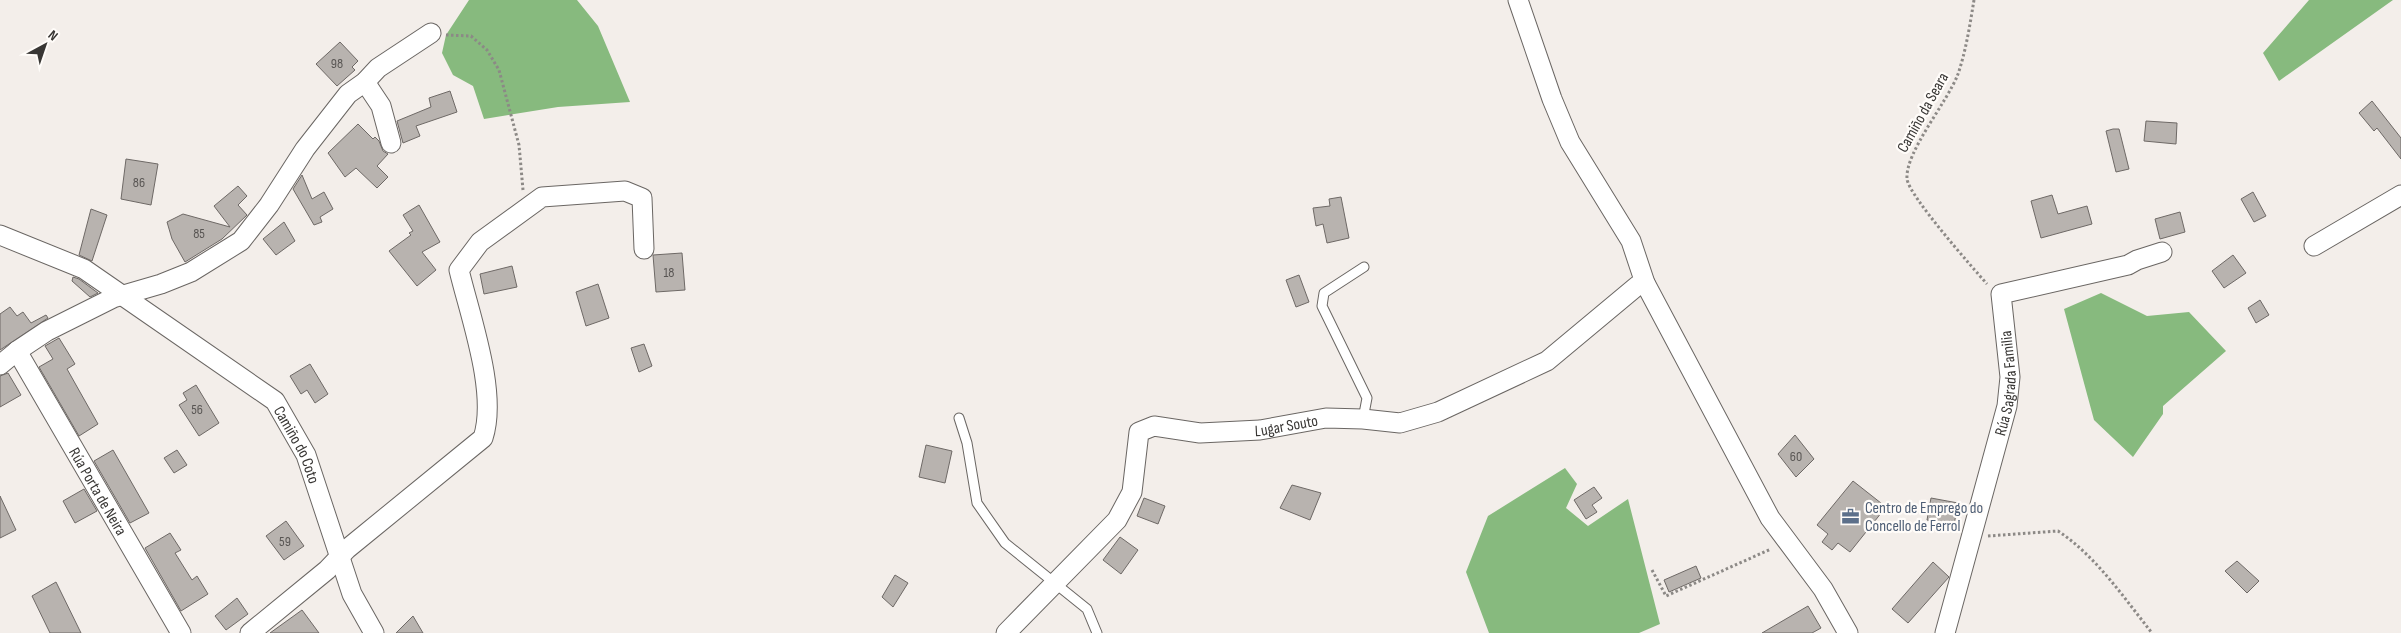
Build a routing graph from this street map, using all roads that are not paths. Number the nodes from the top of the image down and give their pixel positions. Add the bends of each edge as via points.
1 (1518, 0) edge
2 (431, 33) road end
3 (365, 82) junction
4 (391, 143) dead end
5 (2401, 195) edge
6 (0, 235) edge
7 (2314, 246) dead end
8 (644, 249) dead end
9 (2162, 252) dead end
10 (1364, 267) dead end
11 (1645, 283) junction
12 (125, 296) junction
13 (17, 351) junction
14 (0, 365) edge
15 (960, 418) dead end
16 (1364, 419) junction
17 (339, 557) junction
18 (1056, 584) junction
19 (181, 633) edge
20 (250, 633) edge
21 (374, 633) edge
22 (1006, 633) edge
23 (1097, 633) edge
24 (1848, 633) edge
25 (1945, 633) edge

1 - 11 street via 1570,142 1631,242
2 - 3 street via 378,68
3 - 4 street via 381,106
3 - 12 street via 348,94 241,241 191,272
5 - 7 street
6 - 12 street, Camiño do Coto via 84,269
8 - 17 street via 642,198 625,191 542,197 480,242 458,270 484,372 488,412 483,438
9 - 25 street, Rúa Sagrada Familia via 2128,265 2001,294 2010,377 2007,406
10 - 16 lane via 1324,293 1322,306 1367,398
11 - 16 street, Lugar Souto via 1637,286 1547,362 1438,412 1400,423
11 - 24 street via 1770,518 1823,589
12 - 13 street via 113,298 47,331
12 - 17 street, Camiño do Coto via 276,401 306,455
13 - 14 street
13 - 19 street, Rúa Porta de Neira
15 - 18 lane via 978,503 1005,543
16 - 18 street, Lugar Souto via 1326,418 1260,430 1200,433 1154,426 1139,432 1132,492 1118,520
17 - 20 street
17 - 21 street, Camiño do Coto via 352,594
18 - 22 street, Lugar Souto
18 - 23 lane via 1087,610

